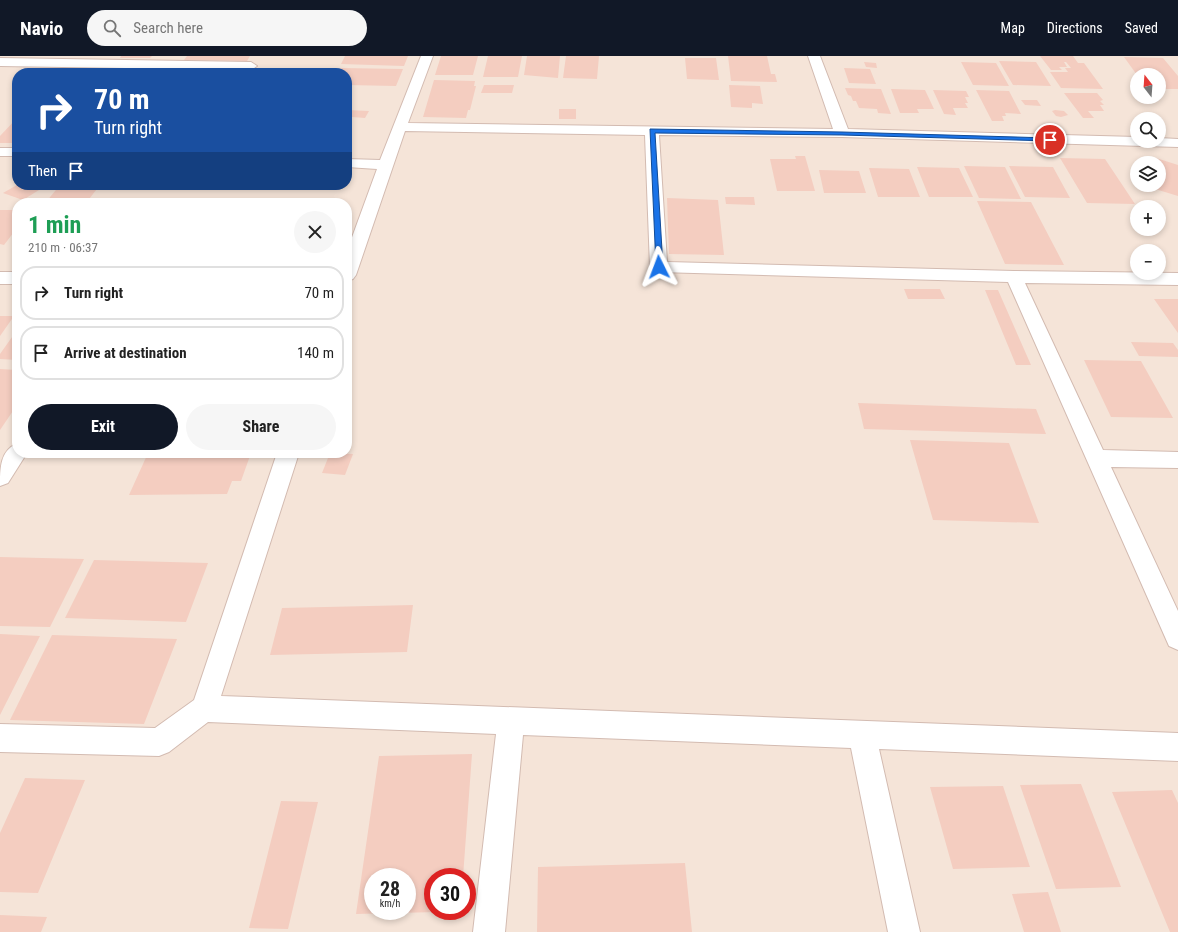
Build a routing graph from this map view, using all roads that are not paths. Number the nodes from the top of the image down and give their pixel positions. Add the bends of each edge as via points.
1 (427, 56) edge
2 (814, 56) edge
3 (101, 60) edge
4 (0, 62) edge
5 (251, 65) edge
6 (399, 127) junction
7 (652, 131) junction
8 (842, 133) junction
9 (1178, 143) edge
10 (0, 152) edge
11 (12, 152) edge
12 (352, 163) edge
13 (386, 165) junction
14 (352, 261) edge
15 (1014, 277) junction
16 (0, 278) edge
17 (12, 278) edge
18 (1178, 279) edge
19 (11, 452) edge
20 (286, 458) edge
21 (1096, 458) junction
22 (1178, 460) edge
23 (0, 477) edge
24 (1178, 638) edge
25 (204, 709) junction
26 (511, 720) junction
27 (862, 734) junction
28 (0, 738) edge
29 (1178, 747) edge
30 (489, 932) edge
31 (904, 932) edge

1 - 6 street
2 - 8 street
3 - 4 street
3 - 5 street
6 - 7 street
6 - 13 street
7 - 8 street
7 - 15 street via 659,267
8 - 9 street
10 - 11 street
12 - 13 street
13 - 14 street
15 - 18 street
15 - 21 street
16 - 17 street
19 - 23 street
20 - 25 street
21 - 22 street
21 - 24 street
25 - 26 street
25 - 28 street via 159,742
26 - 27 street
26 - 30 street
27 - 29 street
27 - 31 street

